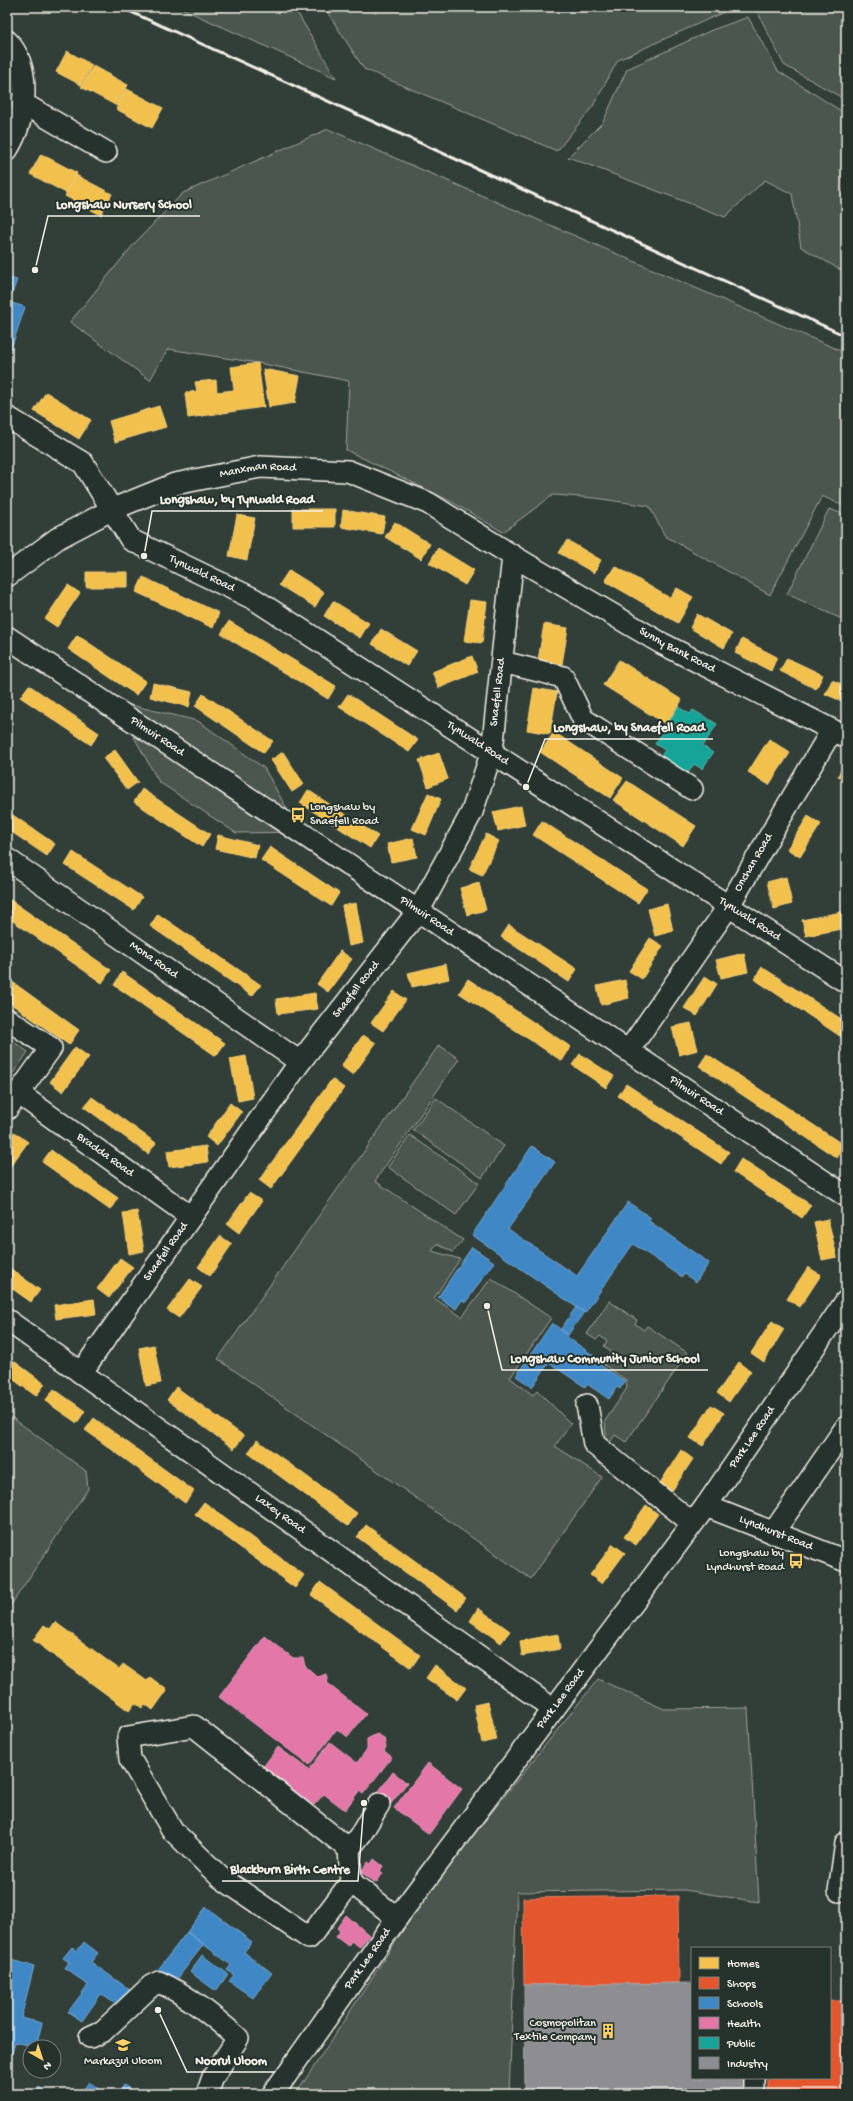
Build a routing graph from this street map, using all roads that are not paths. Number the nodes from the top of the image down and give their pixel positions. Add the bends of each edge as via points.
1 (7, 41) edge
2 (24, 104) junction
3 (7, 150) edge
4 (106, 152) dead end
5 (7, 417) edge
6 (113, 509) junction
7 (513, 556) junction
8 (7, 576) edge
9 (7, 637) edge
10 (502, 662) junction
11 (839, 733) edge
12 (492, 751) junction
13 (692, 789) dead end
14 (7, 859) edge
15 (728, 907) junction
16 (419, 910) junction
17 (846, 982) edge
18 (7, 1019) edge
19 (629, 1050) junction
20 (300, 1062) junction
21 (13, 1101) edge
22 (846, 1196) edge
23 (191, 1217) junction
24 (846, 1301) edge
25 (7, 1320) edge
26 (81, 1374) junction
27 (587, 1405) dead end
28 (846, 1427) edge
29 (706, 1506) junction
30 (692, 1523) junction
31 (773, 1532) junction
32 (846, 1562) edge
33 (553, 1709) junction
34 (379, 1804) dead end
35 (846, 1843) edge
36 (349, 1849) junction
37 (351, 1882) junction
38 (839, 1891) dead end
39 (398, 1918) junction
40 (90, 2037) dead end
41 (754, 2079) edge
42 (207, 2094) edge
43 (273, 2094) edge
44 (754, 2094) edge

1 - 2 street via 13,47 25,81
2 - 3 street via 12,143
2 - 4 street
5 - 6 street, Tynwald Road via 83,463
6 - 7 street, Manxman Road via 175,484 260,467 348,471 428,503
6 - 8 street, Manxman Road via 58,538
6 - 12 street, Tynwald Road via 131,540 254,599
7 - 10 street, Snaefell Road
7 - 11 street, Sunny Bank Road via 661,643
9 - 16 street, Pilmuir Road
10 - 12 street, Snaefell Road
10 - 13 street via 563,677 583,719
11 - 15 street, Onchan Road
12 - 15 street, Tynwald Road
12 - 16 street, Snaefell Road via 472,812
14 - 20 street, Mona Road
15 - 17 street, Tynwald Road
15 - 19 street, Onchan Road
16 - 19 street, Pilmuir Road
16 - 20 street, Snaefell Road
18 - 21 street, Bradda Road via 51,1048
19 - 22 street, Pilmuir Road
20 - 23 street, Snaefell Road
21 - 23 street, Bradda Road
23 - 26 street, Snaefell Road
24 - 29 street, Park Lee Road
25 - 26 street, Laxey Road
26 - 33 street, Laxey Road
27 - 30 street via 594,1444
28 - 31 street
29 - 30 street, Park Lee Road
29 - 31 street, Lyndhurst Road
30 - 33 street, Park Lee Road
31 - 32 street, Lyndhurst Road
33 - 39 street, Park Lee Road
34 - 36 street
35 - 38 street
36 - 37 street
36 - 37 street via 194,1726 128,1737 130,1759 173,1831 220,1877 309,1938
37 - 39 street
39 - 43 street, Park Lee Road
40 - 42 street via 103,2031 151,1986 160,1982 170,1986 238,2038 213,2077
41 - 44 street

